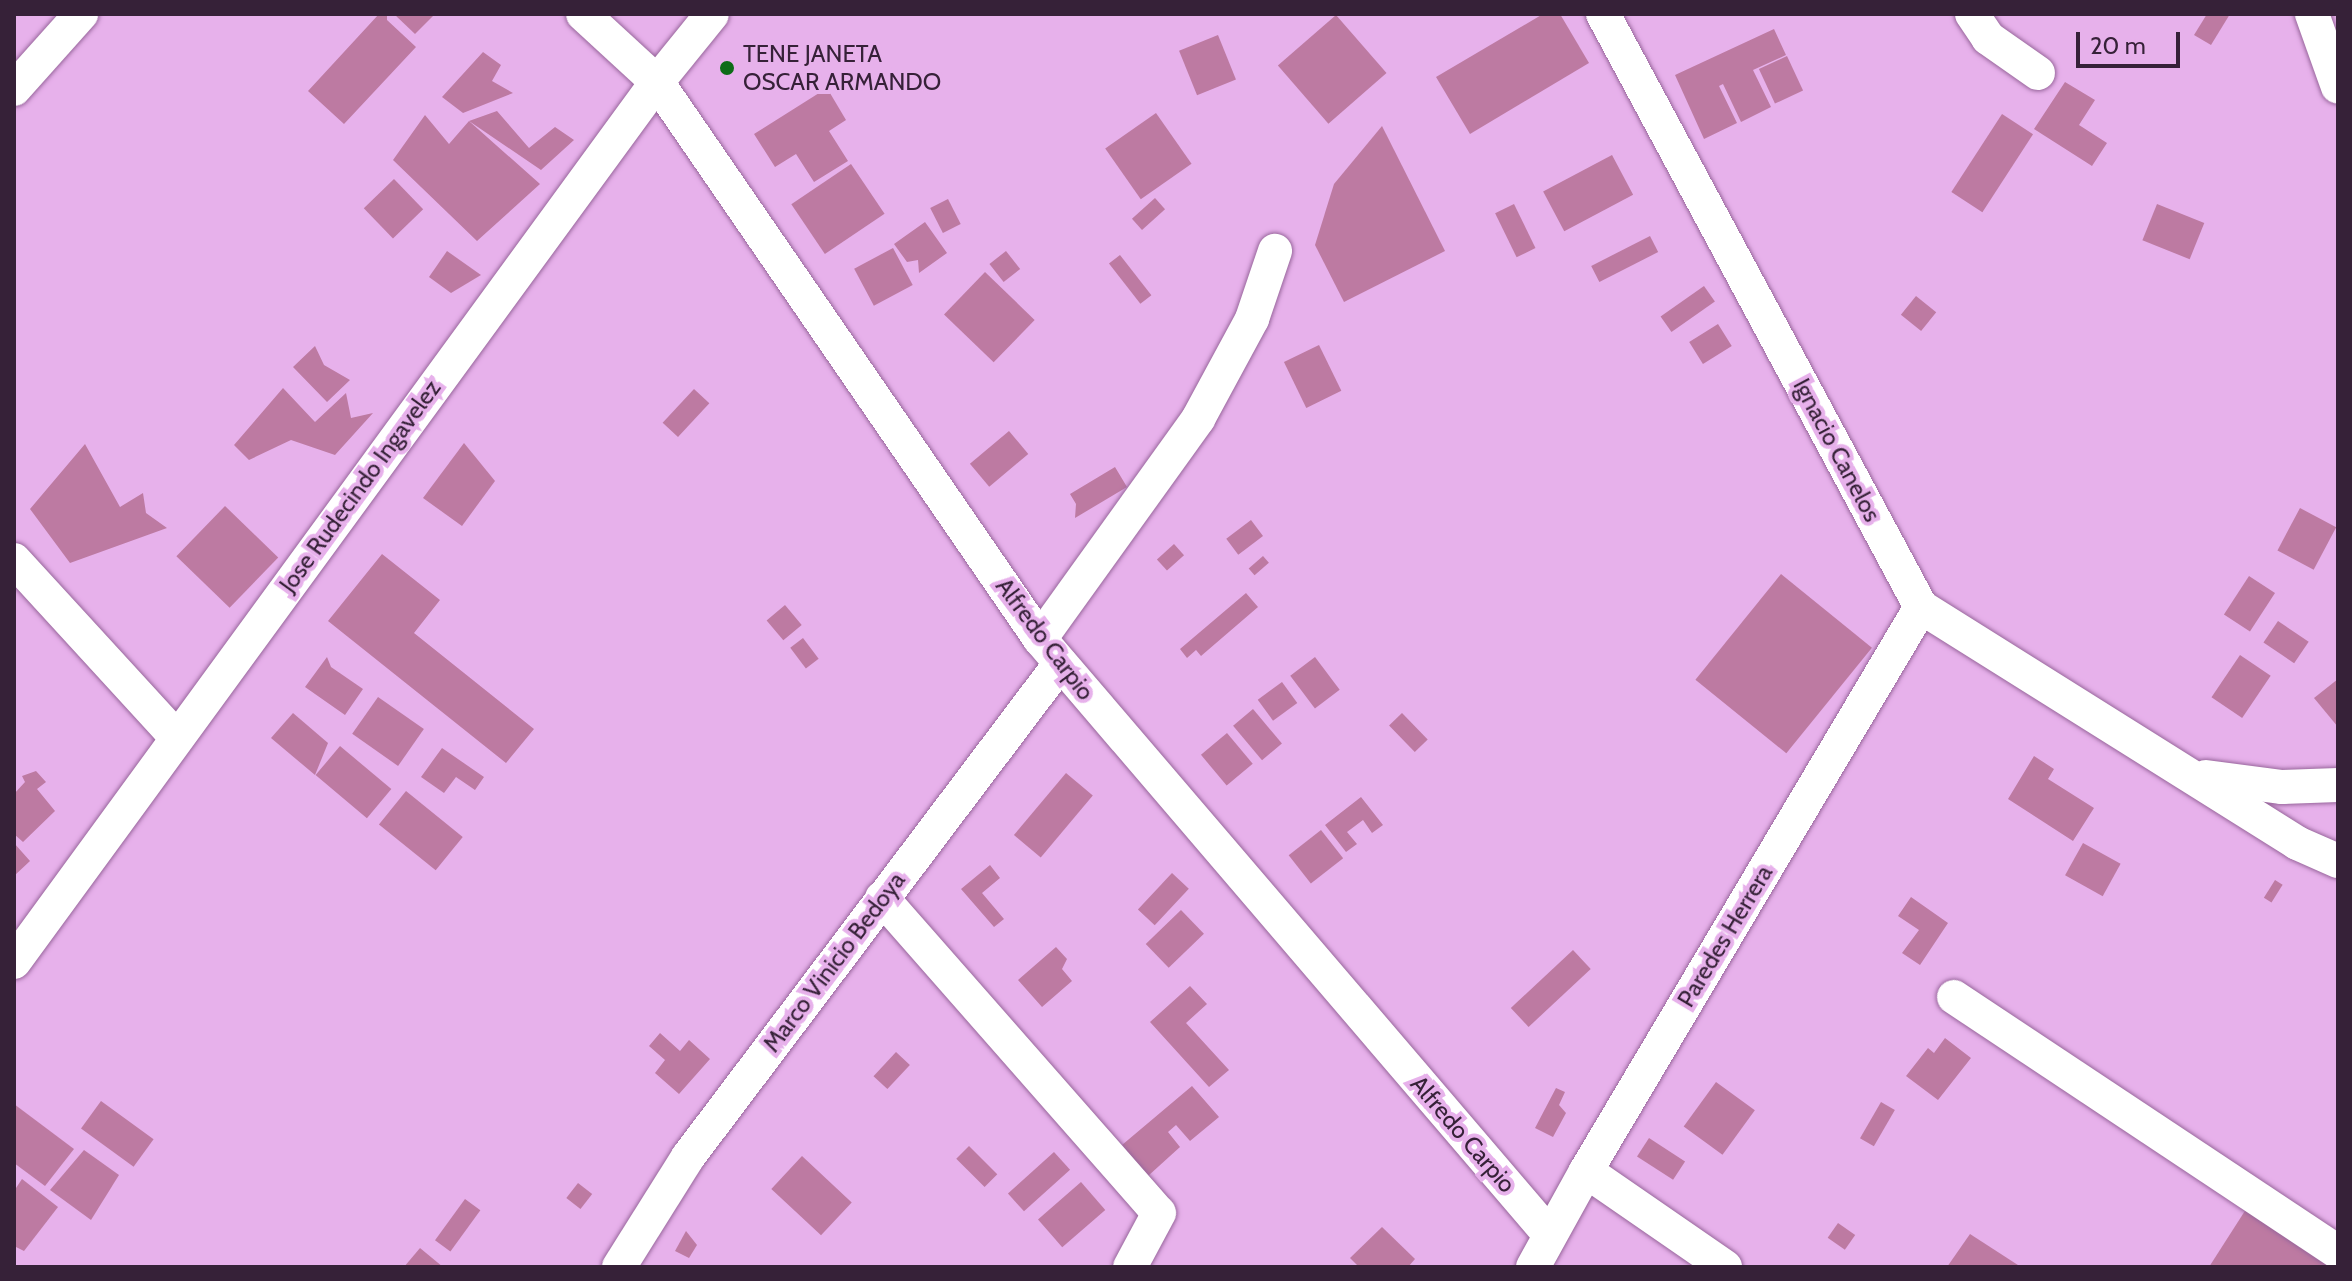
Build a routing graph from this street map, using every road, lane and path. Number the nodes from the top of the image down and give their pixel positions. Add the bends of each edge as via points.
1 (81, 14) edge
2 (583, 14) edge
3 (712, 14) edge
4 (1603, 14) edge
5 (1972, 14) edge
6 (2312, 14) edge
7 (2038, 73) dead end
8 (657, 82) junction
9 (2338, 87) edge
10 (14, 89) edge
11 (1275, 251) dead end
12 (14, 560) edge
13 (1921, 607) junction
14 (1050, 651) junction
15 (176, 737) junction
16 (2190, 774) junction
17 (2338, 785) edge
18 (2338, 861) edge
19 (882, 898) junction
20 (14, 962) edge
21 (1954, 997) dead end
22 (1586, 1171) junction
23 (1549, 1234) junction
24 (2338, 1252) edge
25 (619, 1267) edge
26 (1130, 1267) edge
27 (1533, 1267) edge
28 (1725, 1267) edge

1 - 10 street
2 - 8 street, Alfredo Carpio
3 - 8 street, Jose Rudecindo Ingavelez
4 - 13 street, Ignacio Canelos
5 - 7 street via 1988,38
6 - 9 street
8 - 14 street, Alfredo Carpio
8 - 15 street, Jose Rudecindo Ingavelez
11 - 14 street, Marco Vinicio Bedoya via 1252,319 1198,419
12 - 15 street
13 - 16 street, Ignacio Canelos
13 - 22 street, Paredes Herrera
14 - 19 street, Marco Vinicio Bedoya
14 - 23 street, Alfredo Carpio
15 - 20 street, Jose Rudecindo Ingavelez
16 - 17 street, Ignacio Canelos via 2236,784
16 - 18 street, Ignacio Canelos via 2297,843
19 - 25 street, Marco Vinicio Bedoya via 688,1157
19 - 26 street via 1159,1213
21 - 24 street
22 - 23 street, Paredes Herrera
22 - 28 street
23 - 27 street, Paredes Herrera

